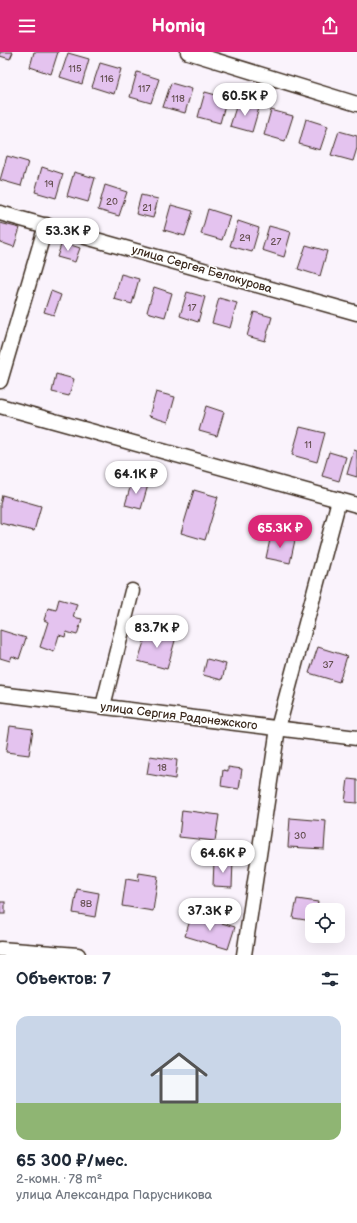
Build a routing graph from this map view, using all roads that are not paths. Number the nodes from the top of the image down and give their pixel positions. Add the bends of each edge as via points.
1 (188, 52) edge
2 (357, 104) edge
3 (0, 213) edge
4 (46, 225) junction
5 (357, 313) edge
6 (0, 381) edge
7 (0, 406) edge
8 (339, 500) junction
9 (357, 505) edge
10 (132, 591) dead end
11 (0, 694) edge
12 (103, 706) junction
13 (278, 728) junction
14 (357, 738) edge
15 (0, 948) edge
16 (78, 955) edge
17 (244, 955) edge

1 - 2 street
3 - 4 street, улица Сергея Белокурова
4 - 5 street, улица Сергея Белокурова
4 - 6 street
7 - 8 street
8 - 9 street
8 - 13 street
10 - 12 street
11 - 12 street, улица Сергия Радонежского
12 - 13 street, улица Сергия Радонежского
13 - 14 street, улица Сергия Радонежского
13 - 17 street
15 - 16 street

